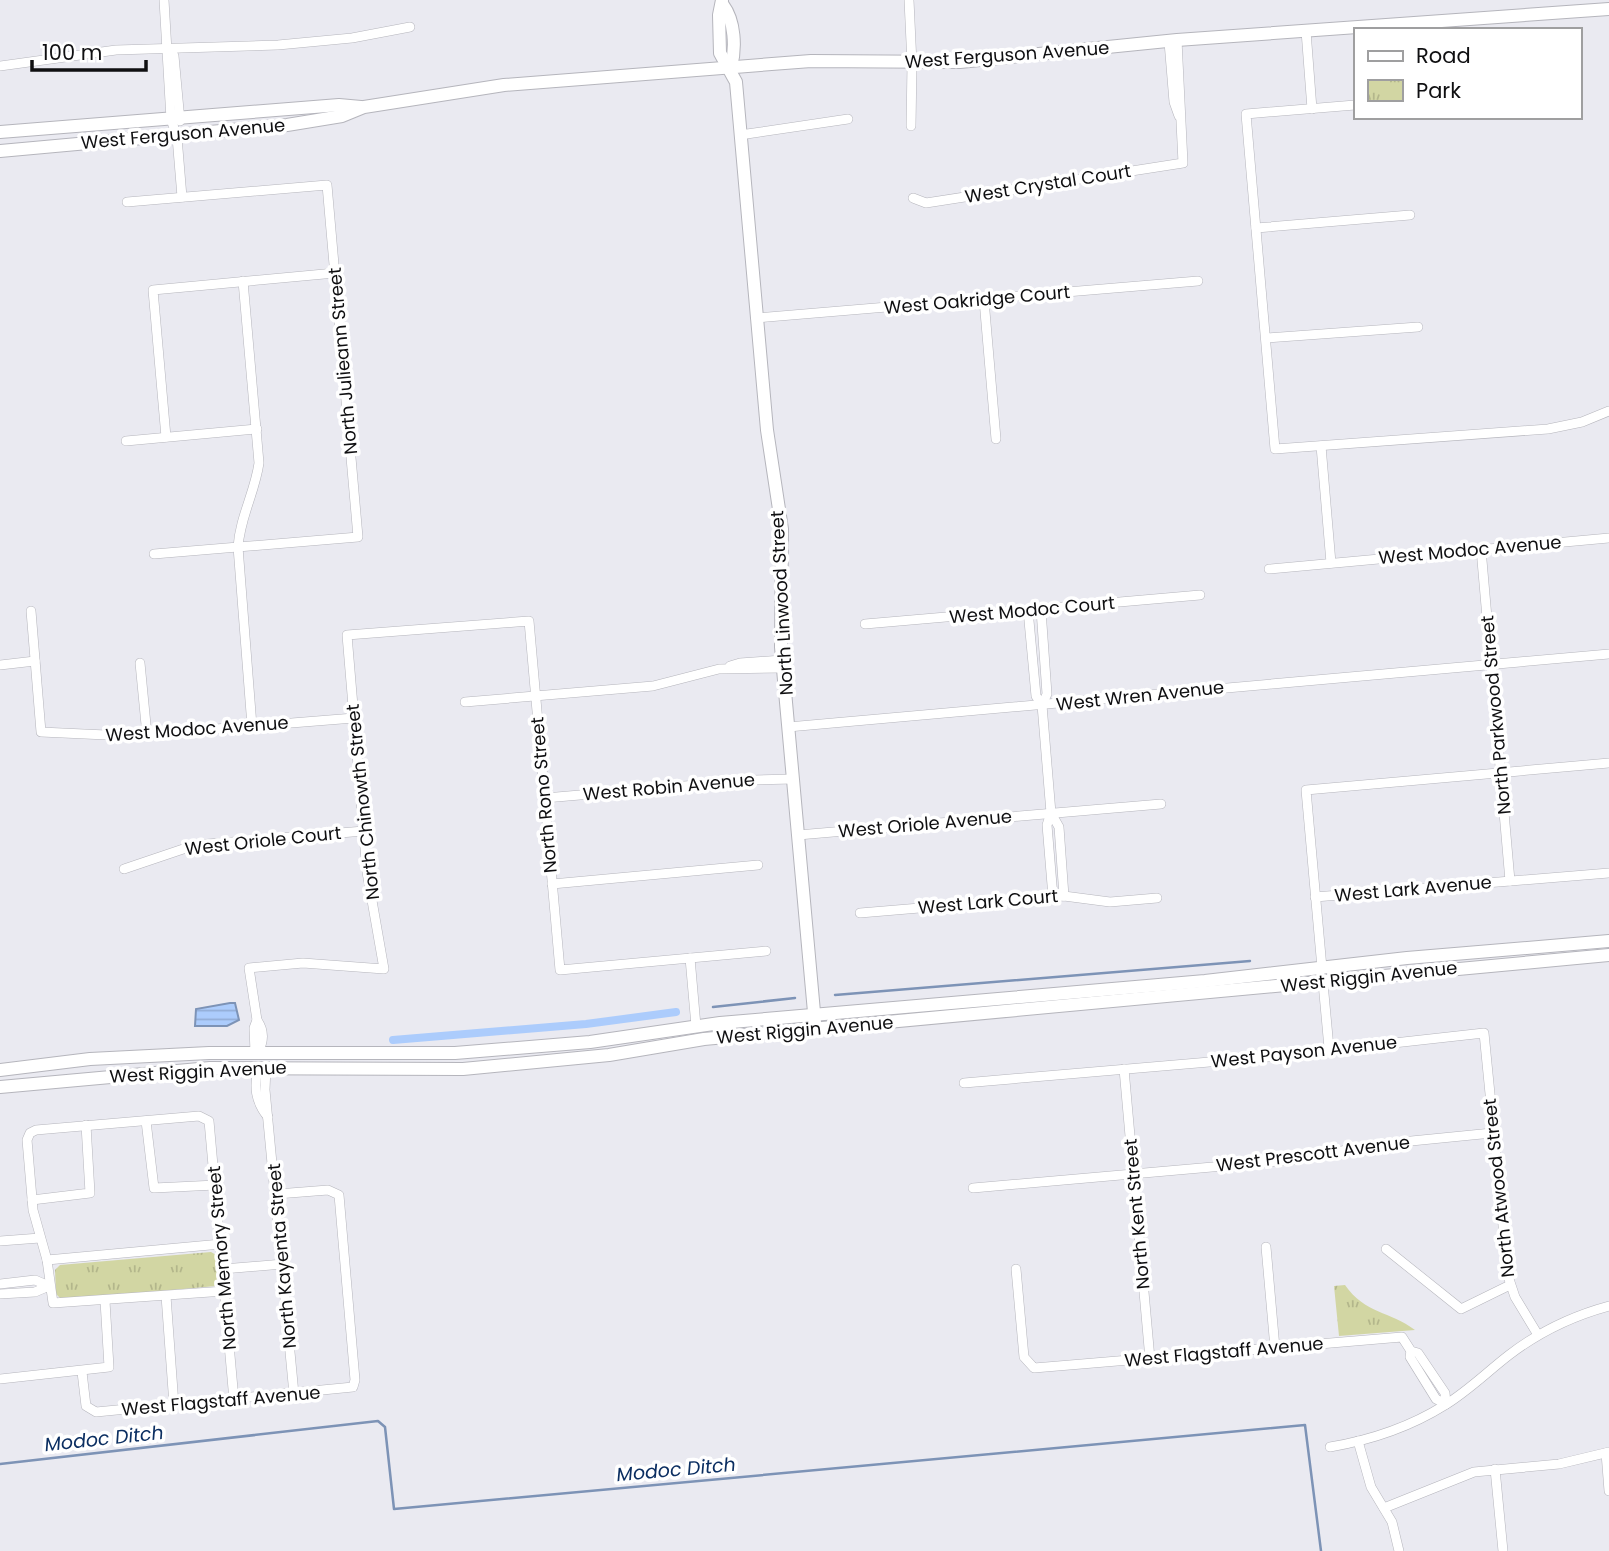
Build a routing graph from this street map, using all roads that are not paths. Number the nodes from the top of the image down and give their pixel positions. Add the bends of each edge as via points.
1 (164, 0) edge
2 (909, 0) edge
3 (723, 2) edge
4 (1609, 9) edge
5 (410, 27) dead end
6 (1306, 31) junction
7 (1173, 41) junction
8 (169, 48) junction
9 (912, 64) junction
10 (0, 66) edge
11 (731, 67) junction
12 (1354, 105) edge
13 (365, 107) junction
14 (1312, 109) junction
15 (175, 119) junction
16 (848, 119) dead end
17 (911, 126) dead end
18 (0, 132) edge
19 (740, 135) junction
20 (177, 136) junction
21 (0, 150) edge
22 (182, 197) junction
23 (913, 198) dead end
24 (127, 202) dead end
25 (1410, 215) dead end
26 (1256, 228) junction
27 (335, 273) junction
28 (243, 281) junction
29 (1198, 281) dead end
30 (984, 300) junction
31 (756, 318) junction
32 (1419, 327) dead end
33 (1266, 338) junction
34 (1609, 411) edge
35 (257, 429) junction
36 (166, 437) junction
37 (996, 439) dead end
38 (126, 441) dead end
39 (1321, 446) junction
40 (1609, 538) edge
41 (238, 547) junction
42 (1481, 549) junction
43 (154, 554) dead end
44 (1331, 563) junction
45 (1269, 569) dead end
46 (1199, 595) dead end
47 (1028, 610) junction
48 (1041, 610) junction
49 (31, 611) dead end
50 (528, 621) joint
51 (865, 624) dead end
52 (1609, 654) edge
53 (35, 661) junction
54 (140, 663) dead end
55 (783, 664) junction
56 (1491, 664) junction
57 (0, 665) edge
58 (535, 696) junction
59 (465, 702) dead end
60 (1042, 705) junction
61 (354, 718) junction
62 (252, 726) junction
63 (788, 727) junction
64 (147, 735) junction
65 (1609, 763) edge
66 (1501, 773) junction
67 (793, 779) junction
68 (545, 798) junction
69 (1161, 804) dead end
70 (1051, 813) junction
71 (364, 831) junction
72 (798, 835) junction
73 (758, 865) dead end
74 (124, 869) dead end
75 (1609, 873) edge
76 (1510, 881) junction
77 (552, 884) junction
78 (1064, 896) junction
79 (1053, 897) junction
80 (1315, 897) junction
81 (1157, 898) dead end
82 (860, 913) dead end
83 (1609, 941) edge
84 (766, 951) dead end
85 (1609, 955) edge
86 (1433, 956) junction
87 (690, 958) junction
88 (1322, 968) junction
89 (1323, 983) junction
90 (1219, 992) junction
91 (814, 1015) junction
92 (696, 1026) junction
93 (816, 1029) junction
94 (1484, 1034) joint
95 (1329, 1048) junction
96 (256, 1052) junction
97 (362, 1055) junction
98 (262, 1067) junction
99 (1124, 1069) junction
100 (0, 1070) edge
101 (161, 1072) junction
102 (964, 1083) dead end
103 (0, 1087) edge
104 (146, 1121) junction
105 (86, 1125) junction
106 (1492, 1133) junction
107 (1133, 1173) junction
108 (216, 1185) junction
109 (973, 1188) dead end
110 (277, 1194) junction
111 (32, 1200) junction
112 (40, 1238) junction
113 (0, 1241) edge
114 (221, 1244) junction
115 (1266, 1247) dead end
116 (1386, 1249) dead end
117 (47, 1260) junction
118 (283, 1264) junction
119 (223, 1269) junction
120 (1017, 1269) dead end
121 (0, 1283) edge
122 (1510, 1285) junction
123 (49, 1286) junction
124 (225, 1291) junction
125 (0, 1294) edge
126 (166, 1296) junction
127 (105, 1301) junction
128 (1609, 1306) edge
129 (1538, 1335) junction
130 (1275, 1348) junction
131 (1150, 1359) junction
132 (82, 1372) junction
133 (0, 1379) edge
134 (294, 1394) junction
135 (234, 1400) junction
136 (1446, 1404) junction
137 (174, 1405) junction
138 (1358, 1441) junction
139 (1330, 1447) dead end
140 (1607, 1453) edge
141 (1495, 1469) junction
142 (1609, 1491) edge
143 (1384, 1508) junction
144 (1399, 1551) edge
145 (1503, 1551) edge

1 - 8 street
2 - 9 street
3 - 11 main road, North Linwood Street via 735,52
4 - 6 main road, West Ferguson Avenue
5 - 8 street via 278,45
6 - 7 main road, West Ferguson Avenue
6 - 14 street
7 - 9 main road, West Ferguson Avenue
7 - 23 street, West Crystal Court via 1182,101 1183,163 926,204
8 - 10 street via 116,50
8 - 15 street via 174,56
9 - 11 main road, West Ferguson Avenue via 834,60
9 - 17 street
11 - 13 main road, West Ferguson Avenue via 504,85
11 - 19 main road, North Linwood Street
12 - 14 street
13 - 15 main road, West Ferguson Avenue
13 - 20 main road, West Ferguson Avenue via 296,124
14 - 26 street via 1246,114
15 - 18 main road, West Ferguson Avenue
15 - 20 street
16 - 19 street
19 - 31 main road, North Linwood Street
20 - 21 main road, West Ferguson Avenue
20 - 22 street
22 - 24 street
22 - 27 street, North Julieann Street via 327,185
25 - 26 street
26 - 33 street
27 - 28 street
27 - 41 street, North Julieann Street via 358,537
28 - 35 street
28 - 36 street via 153,290
29 - 30 street, West Oakridge Court
30 - 31 street, West Oakridge Court
30 - 37 street
31 - 55 main road, North Linwood Street via 782,529
32 - 33 street
33 - 39 street via 1275,449
34 - 39 street via 1548,429
35 - 36 street
35 - 41 street via 257,476
36 - 38 street
39 - 44 street
40 - 42 street, West Modoc Avenue
41 - 43 street
41 - 62 street
42 - 44 street, West Modoc Avenue
42 - 56 street, North Parkwood Street
44 - 45 street
46 - 48 street, West Modoc Court
47 - 48 street, West Modoc Court
47 - 51 street, West Modoc Court
47 - 60 street via 1036,696
48 - 60 street via 1047,694
49 - 53 street
50 - 58 street, North Rono Street
50 - 61 street, North Chinowth Street via 346,635
52 - 56 street, West Wren Avenue
53 - 57 street
53 - 64 street, West Modoc Avenue via 41,732
54 - 64 street
55 - 58 street via 740,663 653,686
55 - 63 main road, North Linwood Street
56 - 60 street, West Wren Avenue
56 - 66 street, North Parkwood Street
58 - 59 street
58 - 68 street, North Rono Street
60 - 63 street, West Wren Avenue
60 - 70 street
61 - 62 street, West Modoc Avenue
61 - 71 street, North Chinowth Street
62 - 64 street, West Modoc Avenue
63 - 67 main road, North Linwood Street
65 - 66 street
66 - 76 street, North Parkwood Street
66 - 80 street via 1306,790
67 - 68 street, West Robin Avenue
67 - 72 main road, North Linwood Street
68 - 77 street, North Rono Street
69 - 70 street
70 - 72 street, West Oriole Avenue
70 - 78 street via 1059,827
70 - 79 street via 1047,825
71 - 74 street, West Oriole Court via 195,845
71 - 96 street, North Chinowth Street via 384,969 303,963 249,968 262,1027 262,1044
72 - 91 main road, North Linwood Street
73 - 77 street
75 - 76 street
76 - 80 street, West Lark Avenue
77 - 87 street, North Rono Street via 560,970
78 - 79 street, West Lark Court
78 - 81 street, West Lark Court via 1110,902
79 - 82 street, West Lark Court
80 - 88 street
83 - 86 main road, West Riggin Avenue
84 - 87 street
85 - 89 main road, West Riggin Avenue
86 - 88 main road, West Riggin Avenue
86 - 89 main road via 1412,964 1330,975
87 - 92 street
88 - 90 main road via 1310,977 1232,986
88 - 91 main road, West Riggin Avenue
89 - 90 main road, West Riggin Avenue
89 - 95 street
90 - 93 main road, West Riggin Avenue
91 - 92 main road, West Riggin Avenue
91 - 93 main road, North Linwood Street
92 - 97 main road, West Riggin Avenue via 584,1043 456,1054
93 - 98 main road, West Riggin Avenue via 463,1069
94 - 95 street, West Payson Avenue
94 - 106 street, North Atwood Street
95 - 99 street, West Payson Avenue
96 - 97 main road, West Riggin Avenue
96 - 100 main road, West Riggin Avenue via 90,1059
96 - 101 main road via 248,1059 181,1063
97 - 98 main road via 341,1061 264,1062
98 - 101 main road, West Riggin Avenue
98 - 110 street, North Kayenta Street via 262,1099 269,1119
99 - 102 street, West Payson Avenue
99 - 107 street, North Kent Street
101 - 103 main road, West Riggin Avenue
104 - 105 street
104 - 108 street, North Memory Street via 207,1118
104 - 108 street via 154,1188
105 - 111 street via 30,1133
105 - 111 street via 90,1193
106 - 107 street, West Prescott Avenue via 1381,1144 1291,1160
106 - 122 street, North Atwood Street
107 - 109 street, West Prescott Avenue
107 - 131 street, North Kent Street
108 - 114 street, North Memory Street
110 - 118 street, North Kayenta Street
110 - 134 street, West Flagstaff Avenue via 337,1192 342,1227 354,1387
111 - 112 street
112 - 113 street
112 - 117 street
114 - 117 street
114 - 119 street, North Memory Street
115 - 130 street
116 - 122 street via 1461,1309
117 - 123 street
118 - 119 street
118 - 134 street, North Kayenta Street
119 - 124 street, North Memory Street
120 - 131 street, West Flagstaff Avenue via 1024,1357 1030,1366
121 - 123 street via 35,1280
122 - 129 street, North Atwood Street
123 - 125 street via 35,1292
123 - 127 street via 53,1303
124 - 126 street
124 - 135 street, North Memory Street
126 - 127 street
126 - 137 street
127 - 132 street via 109,1367
128 - 129 street
129 - 136 street
130 - 131 street, West Flagstaff Avenue
130 - 136 street, West Flagstaff Avenue via 1402,1337 1428,1387
132 - 133 street
132 - 137 street, West Flagstaff Avenue via 88,1410
134 - 135 street, West Flagstaff Avenue
135 - 137 street, West Flagstaff Avenue
136 - 138 street via 1402,1427
138 - 139 street
138 - 143 street via 1371,1487
140 - 141 street via 1559,1464
140 - 142 street
141 - 143 street via 1460,1476
141 - 145 street
143 - 144 street

